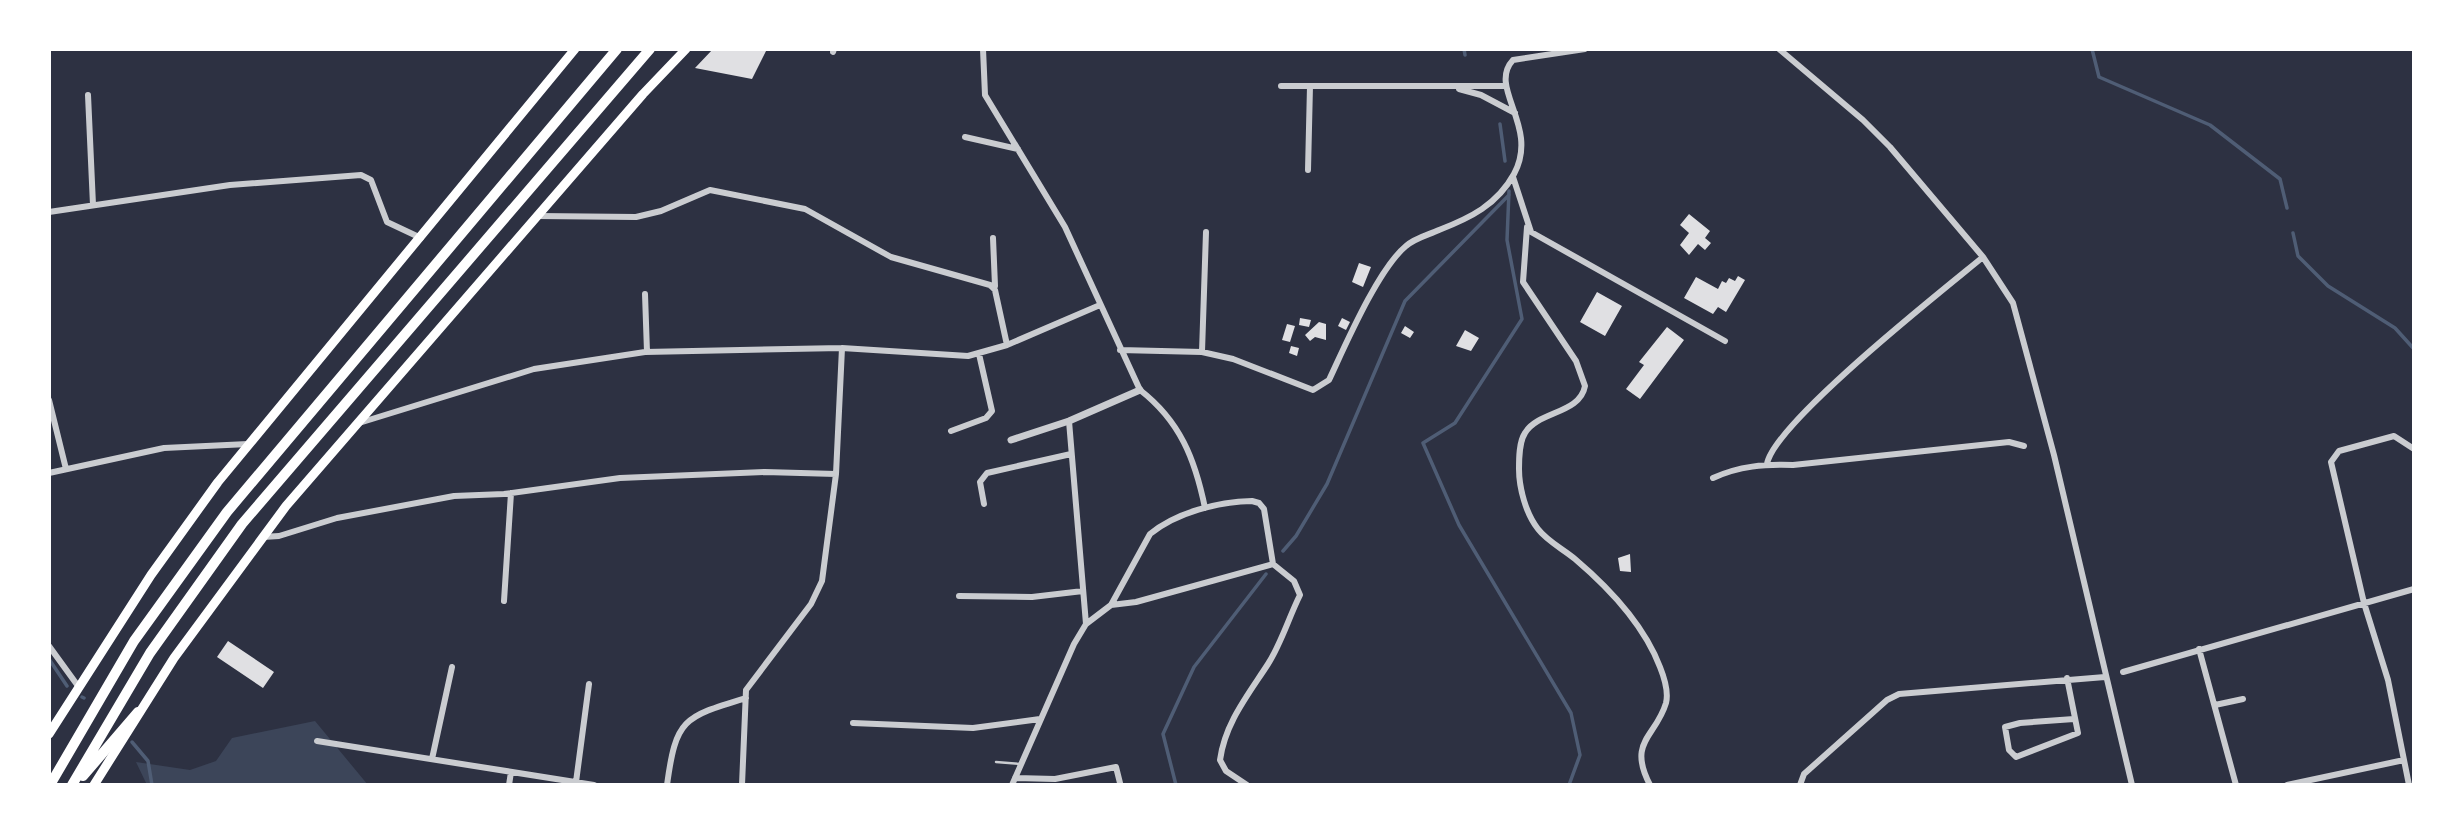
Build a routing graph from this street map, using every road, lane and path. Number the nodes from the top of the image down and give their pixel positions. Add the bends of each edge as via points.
1 (575, 49) edge
2 (617, 49) edge
3 (650, 49) edge
4 (686, 49) edge
5 (983, 49) edge
6 (1585, 49) edge
7 (1779, 49) edge
8 (1281, 86) dead end
9 (1310, 86) junction
10 (1451, 86) junction
11 (1506, 86) junction
12 (88, 95) dead end
13 (1515, 113) junction
14 (965, 136) dead end
15 (1018, 149) junction
16 (1308, 170) dead end
17 (1513, 177) junction
18 (93, 205) junction
19 (49, 212) edge
20 (538, 216) junction
21 (1527, 227) junction
22 (1206, 233) dead end
23 (993, 237) dead end
24 (421, 238) junction
25 (1983, 257) junction
26 (991, 286) junction
27 (645, 294) dead end
28 (1100, 305) junction
29 (1725, 341) dead end
30 (1007, 345) junction
31 (842, 348) junction
32 (1120, 350) junction
33 (647, 352) junction
34 (1202, 352) junction
35 (979, 354) junction
36 (1140, 390) junction
37 (49, 400) edge
38 (1069, 421) junction
39 (357, 424) junction
40 (951, 431) dead end
41 (1011, 440) dead end
42 (248, 444) junction
43 (2024, 446) dead end
44 (2414, 449) edge
45 (1071, 454) junction
46 (1768, 464) junction
47 (66, 469) junction
48 (49, 473) edge
49 (836, 474) junction
50 (1713, 478) dead end
51 (511, 493) junction
52 (984, 504) dead end
53 (1205, 508) junction
54 (262, 537) junction
55 (1273, 564) junction
56 (2414, 589) edge
57 (1083, 591) junction
58 (959, 596) dead end
59 (503, 601) dead end
60 (2364, 603) junction
61 (1111, 605) junction
62 (1086, 624) junction
63 (49, 646) edge
64 (2199, 649) junction
65 (452, 667) dead end
66 (2123, 672) dead end
67 (2105, 677) junction
68 (2067, 678) junction
69 (589, 684) dead end
70 (78, 686) junction
71 (746, 698) junction
72 (2243, 699) dead end
73 (2215, 705) junction
74 (138, 712) junction
75 (1040, 719) junction
76 (2074, 719) junction
77 (853, 723) dead end
78 (49, 734) edge
79 (317, 741) dead end
80 (432, 759) junction
81 (2404, 760) junction
82 (996, 762) dead end
83 (1020, 764) junction
84 (511, 772) junction
85 (1013, 781) edge
86 (576, 782) junction
87 (1120, 783) dead end
88 (50, 785) edge
89 (74, 785) edge
90 (94, 785) edge
91 (509, 785) edge
92 (594, 785) edge
93 (667, 785) edge
94 (742, 785) edge
95 (1247, 785) edge
96 (1650, 785) edge
97 (1800, 785) edge
98 (2132, 785) edge
99 (2236, 785) edge
100 (2287, 785) edge
101 (2409, 785) edge

1 - 24 main road
2 - 88 highway via 227,512 134,641
3 - 89 highway via 242,524 150,653
4 - 20 main road
5 - 15 street via 985,95
6 - 11 street via 1513,60 1503,75
7 - 25 street via 1863,120
8 - 9 street
9 - 10 street
9 - 16 street
10 - 11 street
10 - 13 street
11 - 13 street
12 - 18 street
13 - 17 street via 1523,150
14 - 15 street
15 - 28 street via 1065,227
17 - 21 street
17 - 34 street via 1475,216 1415,240 1399,253 1321,387 1313,390
18 - 19 street
18 - 24 street via 298,177 361,175 370,180 387,222
20 - 26 street via 636,217 710,190 805,209 891,257
20 - 39 main road
21 - 29 street
21 - 96 street via 1522,282 1576,361 1585,386 1574,402 1538,420 1523,435 1519,473 1527,512 1538,531 1610,593 1660,666 1666,703 1644,740 1642,753
22 - 34 street
23 - 26 street via 995,286
24 - 42 main road
25 - 46 street via 1893,330 1793,426 1769,456
25 - 67 street via 2013,303 2054,455
26 - 30 street
27 - 33 street
28 - 30 street
28 - 32 street
30 - 35 street
31 - 33 street
31 - 35 street
31 - 49 street
32 - 34 street
32 - 36 street
33 - 39 street via 534,369
35 - 40 street via 992,411 986,418
36 - 38 street
36 - 53 street via 1161,406 1183,438
37 - 47 street
38 - 41 street
38 - 45 street
39 - 54 main road
42 - 47 street via 164,448
42 - 70 main road via 151,575
43 - 46 street via 2009,442
44 - 60 street via 2394,436 2339,451 2331,462
45 - 52 street via 987,473 980,482
45 - 57 street
46 - 50 street via 1732,469
47 - 48 street
49 - 51 street via 620,478
49 - 71 street via 822,581 811,604 747,690
51 - 54 street via 454,496 337,517
51 - 59 street
53 - 55 street via 1259,503 1267,520
53 - 61 street via 1150,534
54 - 74 main road
55 - 61 street
55 - 95 street via 1294,581 1300,595 1269,663 1237,709 1222,746 1220,760 1226,771
56 - 60 street
57 - 58 street via 1032,597
57 - 62 street
60 - 64 street
60 - 81 street via 2388,680
61 - 62 street
62 - 75 street
63 - 70 street
64 - 66 street
64 - 73 street
65 - 80 street
67 - 68 street
67 - 98 street
68 - 76 street
68 - 97 street via 1899,694 1804,774
69 - 86 street
70 - 78 main road
71 - 93 street via 685,723 672,747
71 - 94 street
72 - 73 street
73 - 99 street
74 - 89 highway
74 - 90 main road
75 - 77 street via 973,728
75 - 83 street
76 - 76 street via 2005,727 2009,750 2016,757 2072,738 2078,733
79 - 80 street
80 - 84 street
81 - 100 street
81 - 101 street
82 - 83 lane
83 - 85 street
84 - 86 street
84 - 91 street
85 - 87 street via 1055,779 1116,767
86 - 92 street

